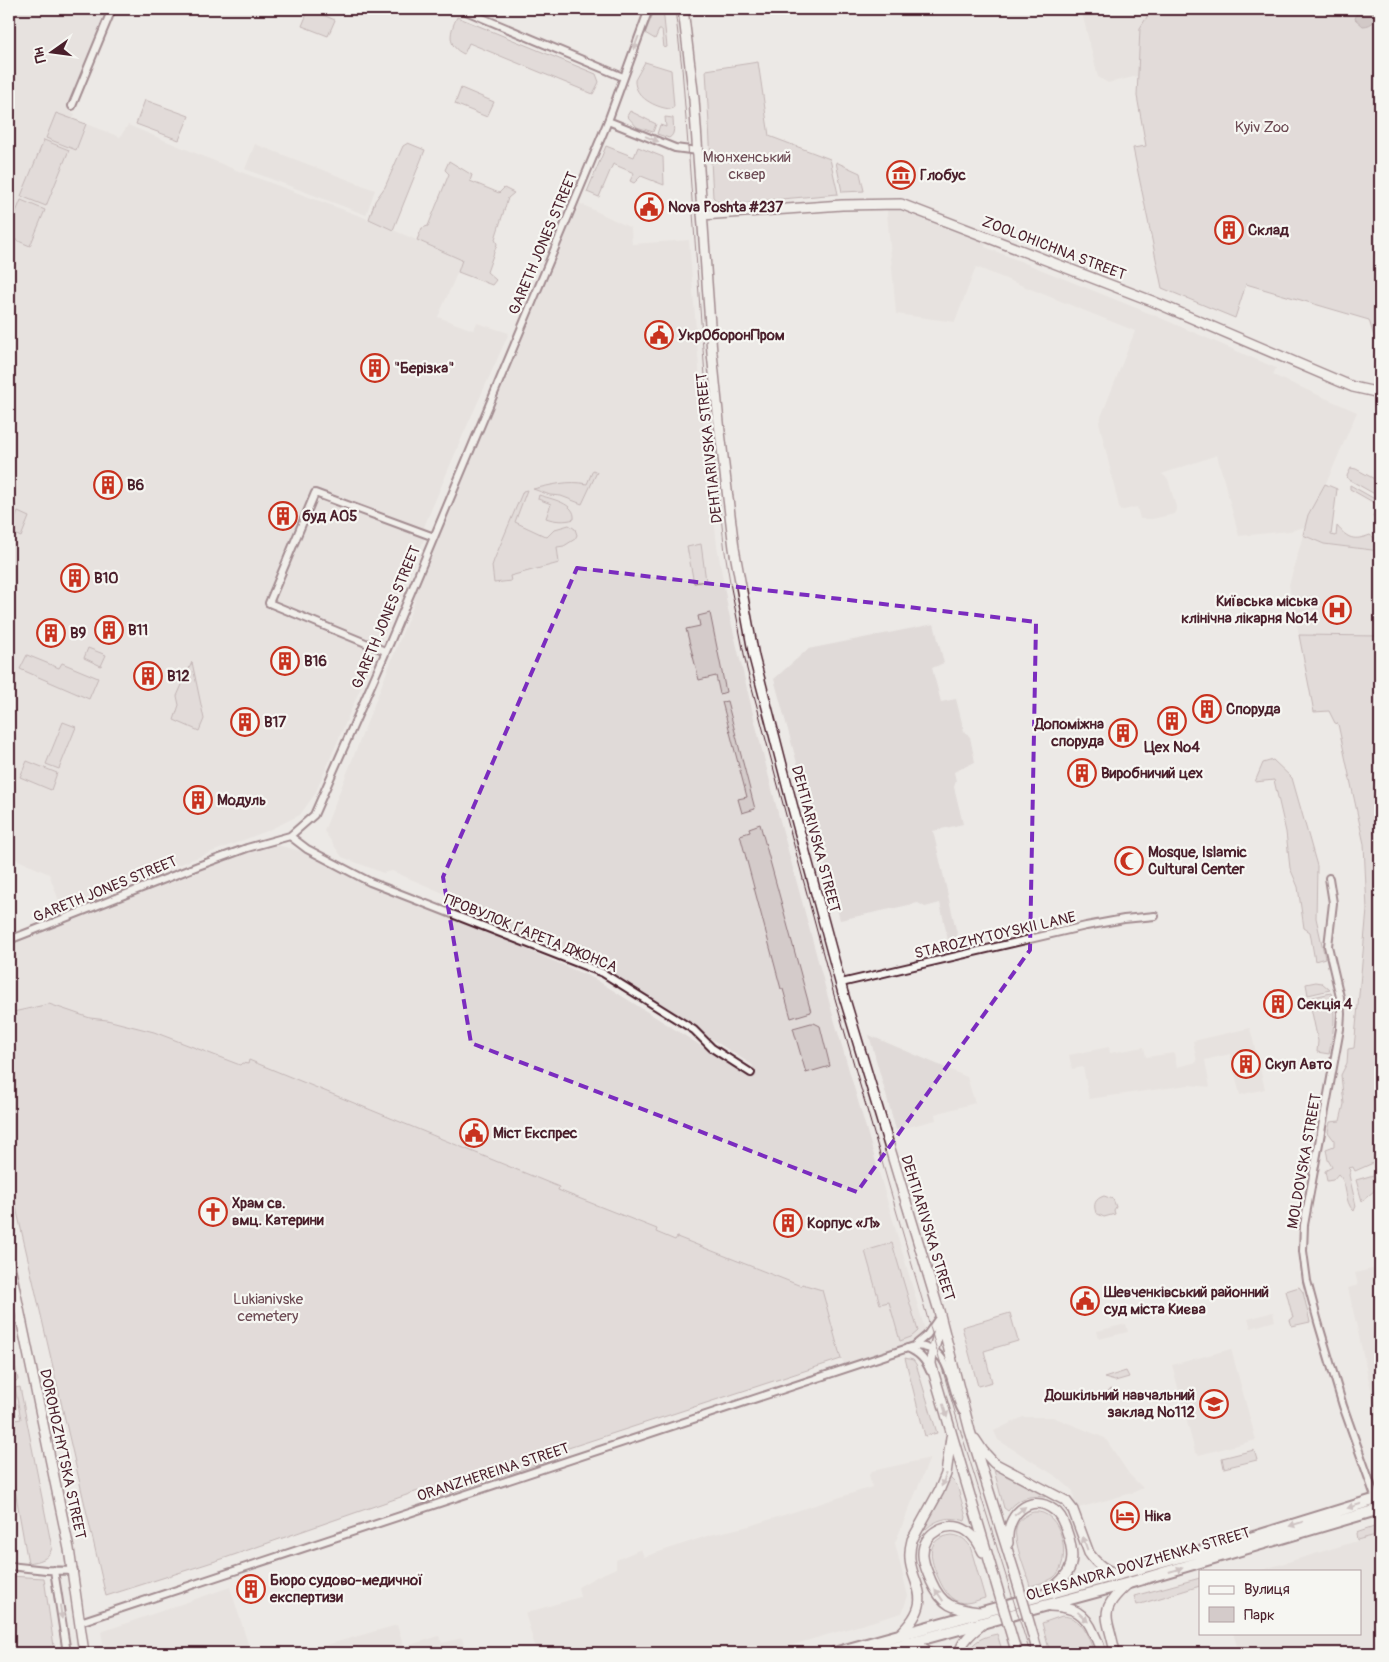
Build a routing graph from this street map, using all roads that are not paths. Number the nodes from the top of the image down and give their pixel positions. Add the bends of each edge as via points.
1 (112, 9) edge
2 (461, 9) edge
3 (649, 9) edge
4 (683, 9) edge
5 (624, 77) junction
6 (72, 106) dead end
7 (608, 121) junction
8 (698, 151) junction
9 (702, 215) junction
10 (1380, 393) edge
11 (434, 537) junction
12 (385, 651) junction
13 (290, 836) junction
14 (1329, 878) dead end
15 (1155, 916) dead end
16 (9, 940) edge
17 (841, 983) junction
18 (751, 1073) dead end
19 (9, 1261) edge
20 (938, 1315) junction
21 (914, 1346) junction
22 (907, 1348) junction
23 (933, 1350) junction
24 (938, 1389) junction
25 (966, 1416) junction
26 (970, 1431) junction
27 (951, 1432) junction
28 (1378, 1499) edge
29 (1380, 1510) edge
30 (1009, 1556) junction
31 (990, 1563) junction
32 (9, 1566) edge
33 (54, 1570) junction
34 (74, 1571) junction
35 (1119, 1575) junction
36 (1129, 1583) junction
37 (1043, 1601) junction
38 (984, 1617) junction
39 (80, 1622) junction
40 (900, 1640) junction
41 (1015, 1650) edge
42 (67, 1653) edge
43 (84, 1653) edge
44 (834, 1653) edge
45 (871, 1653) edge
46 (931, 1653) edge
47 (959, 1653) edge
48 (1038, 1653) edge
49 (1101, 1653) edge
50 (1115, 1653) edge

1 - 6 street
2 - 5 street
3 -> 5 street, GARETH JONES STREET
4 - 8 main road, DEHTIARIVSKA STREET
5 - 7 street, GARETH JONES STREET
7 -> 8 street via 675,148
7 - 11 street, GARETH JONES STREET
8 - 9 main road, DEHTIARIVSKA STREET
9 - 10 main road, ZOOLOHICHNA STREET via 901,204 1152,301 1353,387
9 - 17 main road, DEHTIARIVSKA STREET via 720,432 742,599 767,710
11 - 12 street, GARETH JONES STREET
11 - 12 street via 315,493 270,604
12 - 13 street, GARETH JONES STREET via 314,816
13 - 16 street, GARETH JONES STREET via 198,866
13 - 18 street, ПРОВУЛОК ҐАРЕТА ДЖОНСА via 370,882 603,973 694,1030 712,1048
14 - 28 street, MOLDOVSKA STREET via 1333,903 1328,946 1340,997 1340,1029 1306,1215 1303,1250 1307,1281 1330,1365
15 - 17 street, STAROZHYTOYSKII LANE via 1086,926
17 - 20 main road, DEHTIARIVSKA STREET
19 - 34 main road, DOROHOZHYTSKA STREET
20 - 21 street via 927,1335
20 - 23 main road via 938,1336
20 - 25 main road, DEHTIARIVSKA STREET
21 - 22 street, ORANZHEREINA STREET
21 - 23 street
22 - 24 street via 922,1358
22 - 39 street, ORANZHEREINA STREET
23 - 24 main road via 931,1364
23 - 25 street via 943,1358
24 -> 27 main road
25 - 26 main road, DEHTIARIVSKA STREET
26 - 30 main road, DEHTIARIVSKA STREET
35 -> 26 main road, OLEKSANDRA DOVZHENKA STREET via 1105,1570 1093,1559 1073,1510 1066,1501 995,1463
27 - 31 main road
27 -> 40 main road via 946,1474 910,1548 910,1563 920,1595 913,1621
28 -> 35 main road, OLEKSANDRA DOVZHENKA STREET
36 -> 29 main road, OLEKSANDRA DOVZHENKA STREET
30 -> 37 main road via 1008,1529 1017,1512 1035,1504 1056,1510 1072,1546 1072,1563
30 - 48 main road, DEHTIARIVSKA STREET, bridge
38 -> 31 main road via 952,1607 941,1599 926,1568 923,1553 936,1531 947,1527 959,1528 973,1536
31 - 41 main road, bridge
32 - 33 street
33 - 34 street
33 -> 42 street
34 - 39 main road, DOROHOZHYTSKA STREET
35 - 37 main road, OLEKSANDRA DOVZHENKA STREET
36 - 37 main road, OLEKSANDRA DOVZHENKA STREET
36 - 50 main road via 1111,1600 1106,1614
37 - 38 main road, OLEKSANDRA DOVZHENKA STREET
37 -> 49 main road via 1082,1615 1093,1630
38 - 40 main road, OLEKSANDRA DOVZHENKA STREET
38 - 47 main road
39 - 43 main road, DOROHOZHYTSKA STREET
40 - 44 main road
40 - 45 main road
40 - 46 main road

